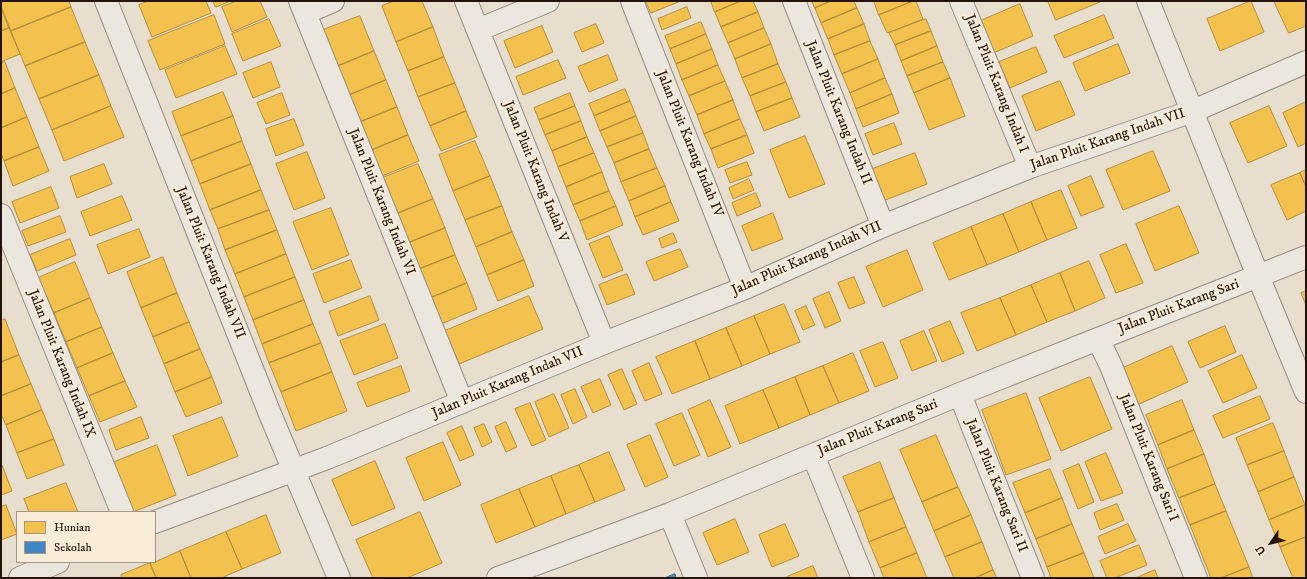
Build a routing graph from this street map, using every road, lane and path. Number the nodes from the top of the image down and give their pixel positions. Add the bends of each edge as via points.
1 (106, 1) edge
2 (333, 1) edge
3 (466, 1) edge
4 (548, 1) edge
5 (632, 1) edge
6 (794, 1) edge
7 (961, 1) edge
8 (1148, 1) edge
9 (302, 7) edge
10 (478, 30) junction
11 (1306, 62) edge
12 (1193, 111) junction
13 (1030, 167) junction
14 (1, 215) edge
15 (883, 226) junction
16 (1306, 257) edge
17 (1258, 276) junction
18 (746, 288) junction
19 (1098, 339) junction
20 (604, 344) junction
21 (1306, 392) edge
22 (960, 394) junction
23 (462, 402) junction
24 (813, 455) junction
25 (294, 472) junction
26 (122, 511) edge
27 (670, 514) junction
28 (156, 522) edge
29 (56, 563) edge
30 (531, 572) edge
31 (20, 578) edge
32 (339, 578) edge
33 (498, 578) edge
34 (696, 578) edge
35 (863, 578) edge
36 (1033, 578) edge
37 (1196, 578) edge

1 - 25 street, Jalan Pluit Karang Indah VII
2 - 9 street
3 - 10 street, Jalan Pluit Karang Indah V
4 - 10 street
5 - 18 street, Jalan Pluit Karang Indah IV
6 - 15 street, Jalan Pluit Karang Indah II
7 - 13 street, Jalan Pluit Karang Indah I
8 - 12 street
9 - 23 street, Jalan Pluit Karang Indah VI
10 - 20 street, Jalan Pluit Karang Indah V
11 - 12 street, Jalan Pluit Karang Indah VII
12 - 13 street, Jalan Pluit Karang Indah VII
12 - 17 street
13 - 15 street, Jalan Pluit Karang Indah VII
14 - 26 street, Jalan Pluit Karang Indah IX
15 - 18 street, Jalan Pluit Karang Indah VII
16 - 17 street, Jalan Pluit Karang Sari
17 - 19 street, Jalan Pluit Karang Sari
17 - 21 street
18 - 20 street, Jalan Pluit Karang Indah VII
19 - 22 street, Jalan Pluit Karang Sari
19 - 37 street, Jalan Pluit Karang Sari I
20 - 23 street, Jalan Pluit Karang Indah VII
22 - 24 street, Jalan Pluit Karang Sari
22 - 36 street, Jalan Pluit Karang Sari II
23 - 25 street, Jalan Pluit Karang Indah VII
24 - 27 street, Jalan Pluit Karang Sari
24 - 35 street
25 - 28 street
25 - 32 street
27 - 30 street, Jalan Pluit Karang Sari
27 - 34 street
29 - 31 street
30 - 33 street, Jalan Pluit Karang Sari

